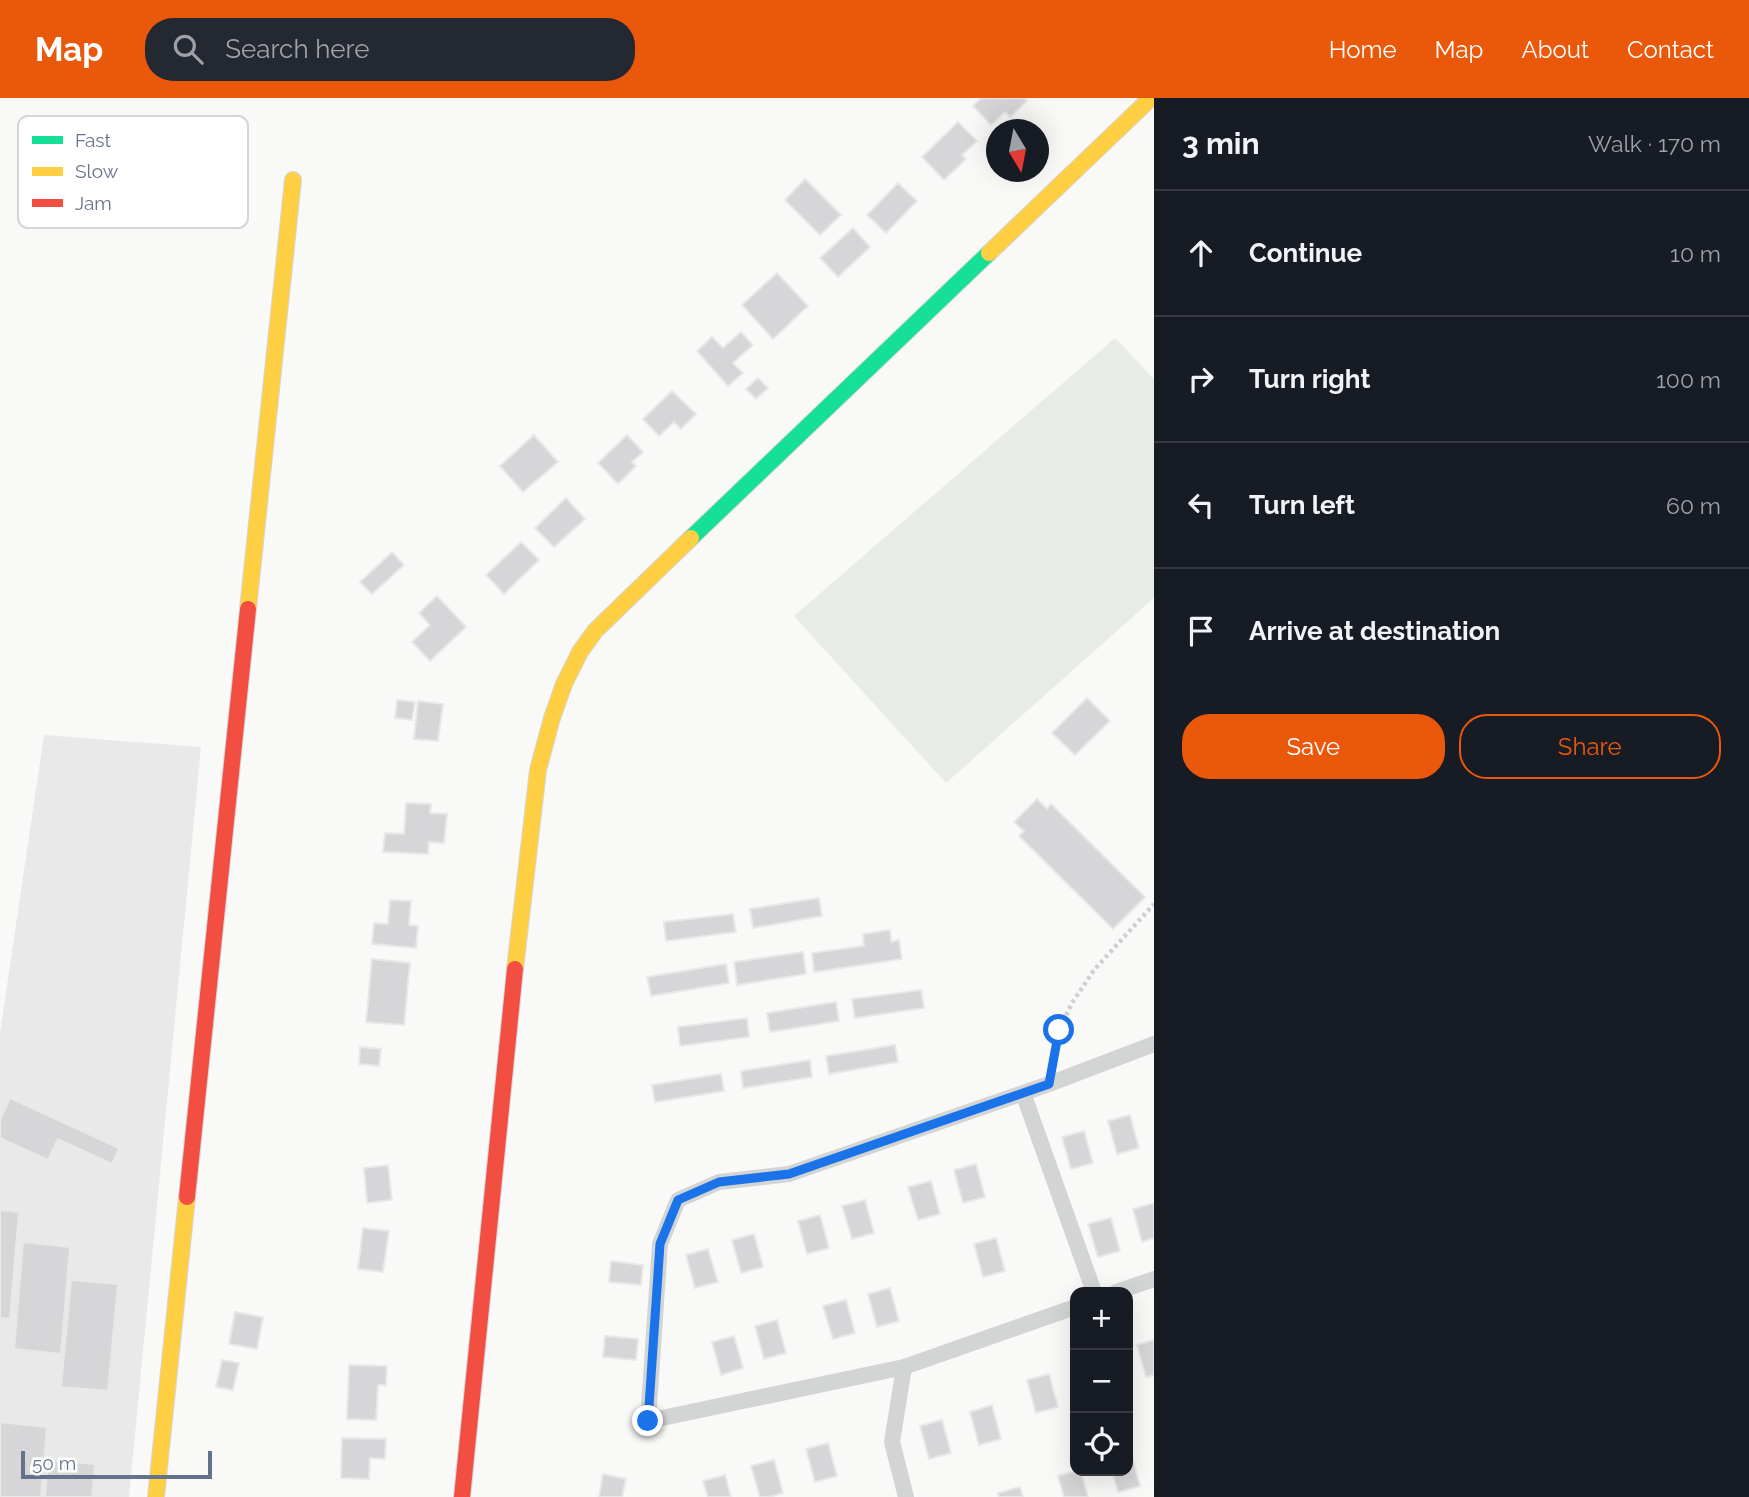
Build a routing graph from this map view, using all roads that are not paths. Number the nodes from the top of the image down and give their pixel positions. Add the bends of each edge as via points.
1 (1151, 98) edge
2 (293, 180) dead end
3 (1154, 1044) edge
4 (1023, 1093) junction
5 (1154, 1279) edge
6 (1092, 1287) edge
7 (1131, 1287) edge
8 (1070, 1309) edge
9 (904, 1367) junction
10 (156, 1497) edge
11 (462, 1497) edge
12 (906, 1497) edge

1 - 11 street via 613,613 590,637 574,664 547,732 538,770
2 - 10 street
3 - 4 lane
4 - 6 lane
4 - 9 lane via 789,1174 719,1182 678,1200 660,1244 648,1421
5 - 7 lane
8 - 9 lane
9 - 12 lane via 891,1442

